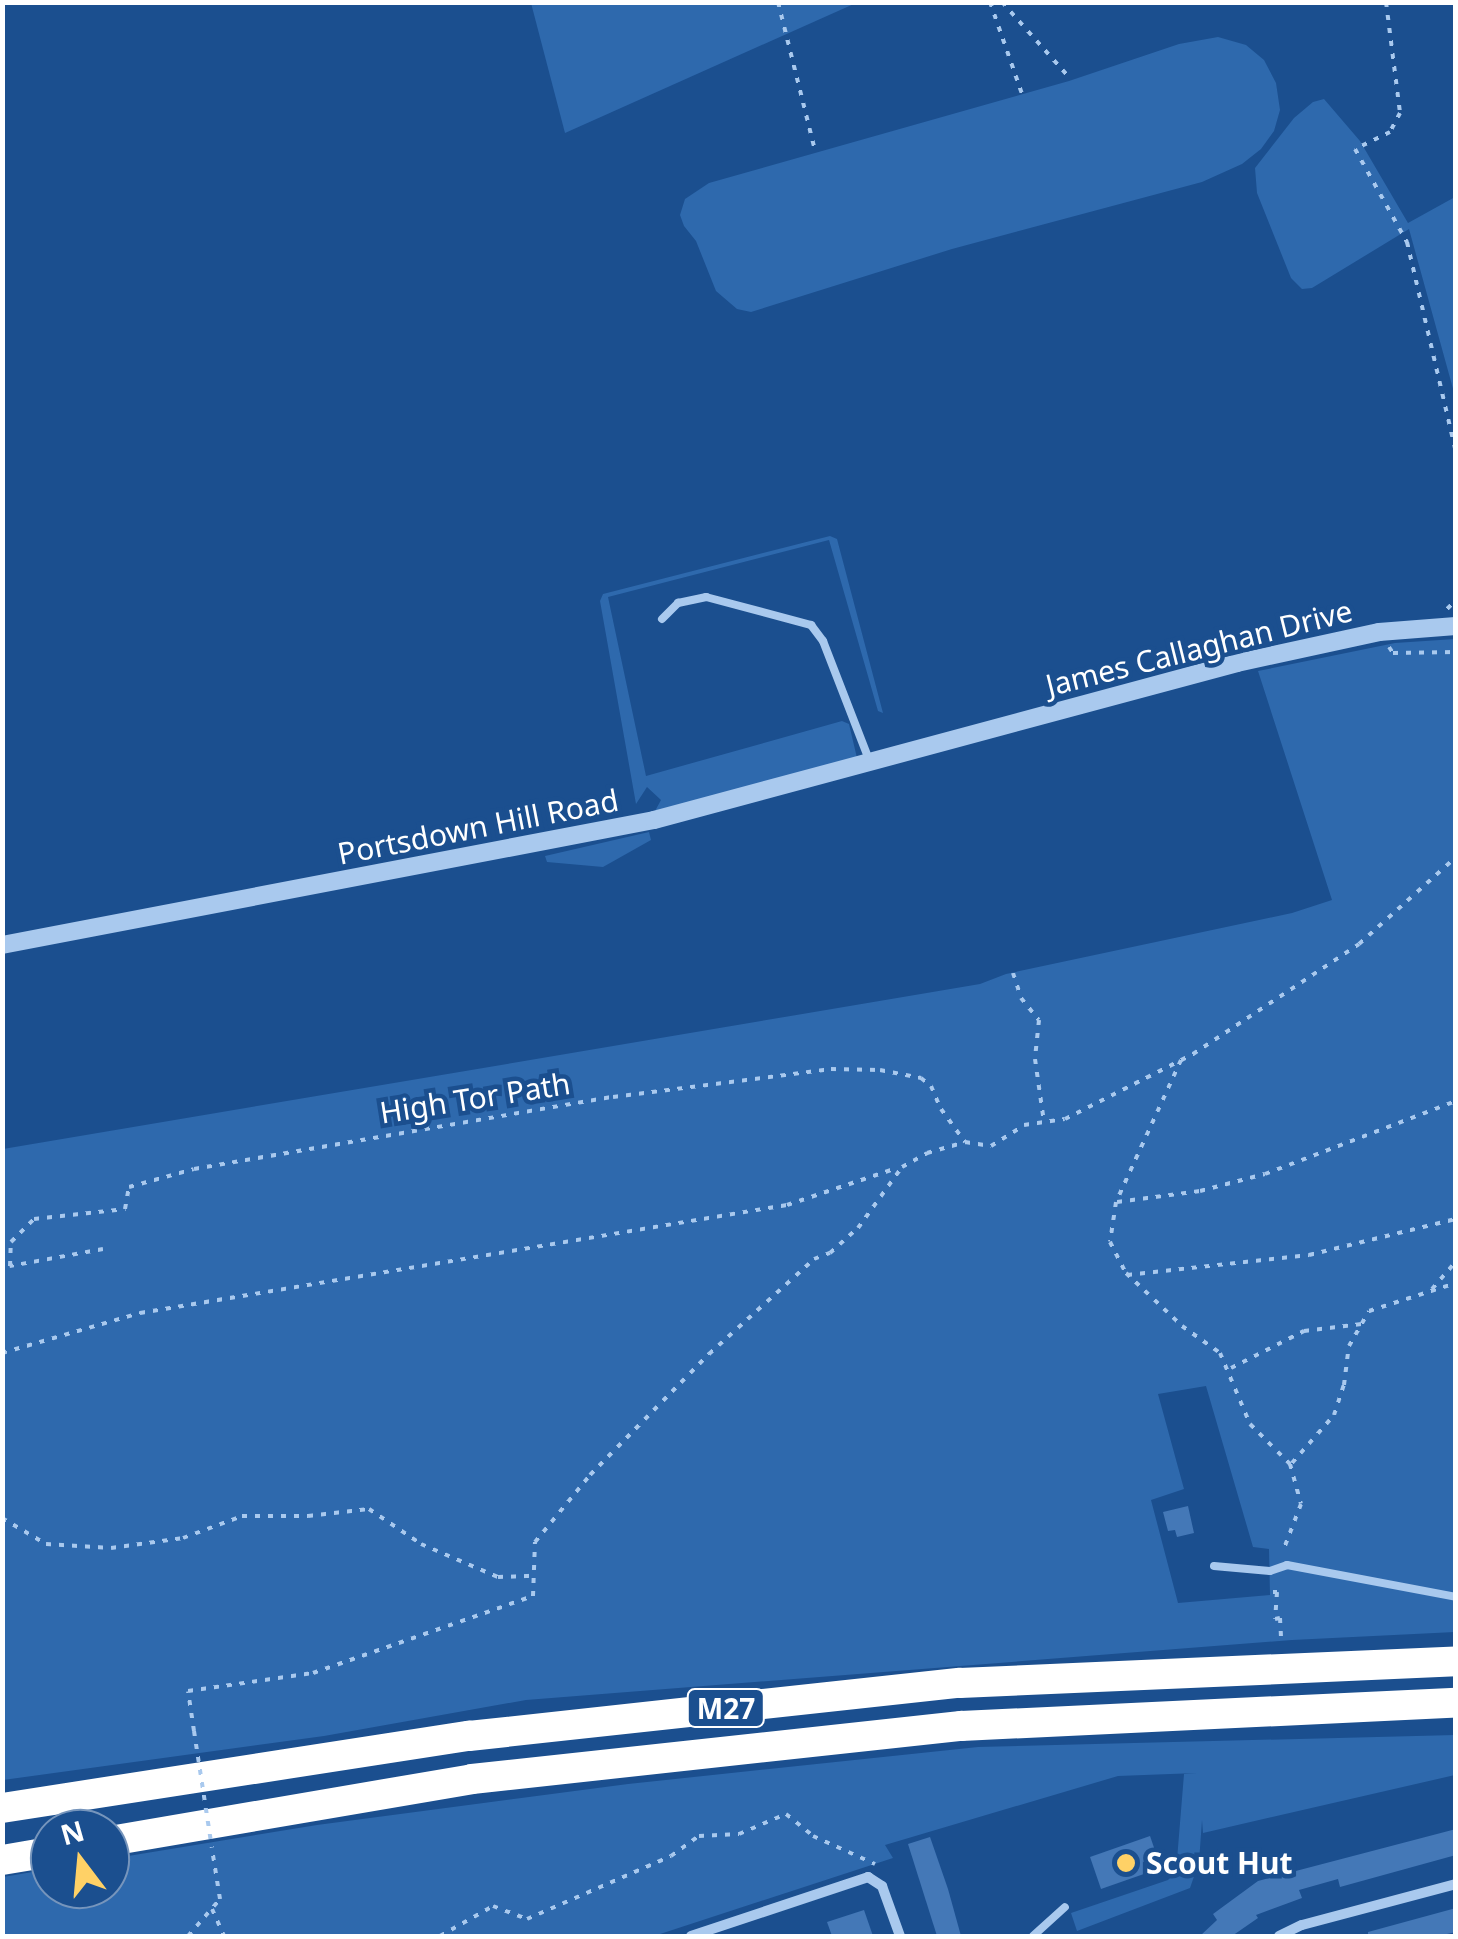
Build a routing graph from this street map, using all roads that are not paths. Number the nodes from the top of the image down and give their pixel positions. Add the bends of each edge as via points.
1 (662, 619) dead end
2 (1456, 626) edge
3 (958, 738) joint
4 (870, 762) junction
5 (2, 944) edge
6 (1214, 1566) dead end
7 (1456, 1596) edge
8 (1456, 1661) edge
9 (1456, 1703) edge
10 (2, 1808) edge
11 (130, 1839) edge
12 (30, 1855) edge
13 (2, 1860) edge
14 (1456, 1884) edge
15 (1065, 1908) dead end
16 (691, 1936) edge
17 (900, 1936) edge
18 (1033, 1936) edge
19 (1279, 1936) edge

1 - 4 lane via 678,602 706,597 811,625 824,642
2 - 3 street, James Callaghan Drive via 1329,642
3 - 4 street, Portsdown Hill Road
4 - 5 street, Portsdown Hill Road via 618,828
6 - 7 lane via 1270,1571 1287,1565
8 - 10 highway, M27 via 960,1683 469,1736
9 - 11 highway, M27 via 961,1726 472,1779
12 - 13 highway
14 - 19 street via 1302,1924
15 - 18 lane
16 - 17 street via 868,1878 880,1883

